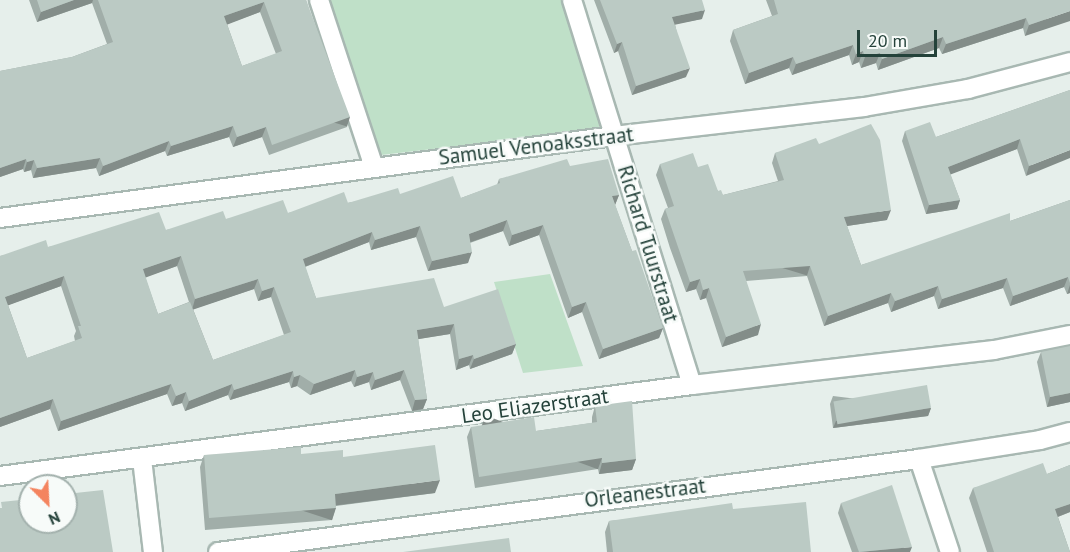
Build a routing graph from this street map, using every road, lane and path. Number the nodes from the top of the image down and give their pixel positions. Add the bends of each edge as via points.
1 (319, 0) edge
2 (572, 0) edge
3 (1070, 62) edge
4 (614, 136) junction
5 (374, 167) junction
6 (0, 218) edge
7 (1070, 335) edge
8 (692, 385) junction
9 (1070, 432) edge
10 (142, 459) junction
11 (919, 459) junction
12 (0, 476) edge
13 (153, 552) edge
14 (218, 552) edge
15 (950, 552) edge

1 - 5 street
2 - 4 street, Richard Tuurstraat
3 - 4 street, Samuel Venoaksstraat via 968,89 864,107
4 - 5 street, Samuel Venoaksstraat
4 - 8 street, Richard Tuurstraat
5 - 6 street, Samuel Venoaksstraat
7 - 8 street, Leo Eliazerstraat via 994,350
8 - 10 street, Leo Eliazerstraat
9 - 11 street, Orleanestraat
10 - 12 street, Leo Eliazerstraat
10 - 13 street
11 - 14 street, Orleanestraat
11 - 15 street

